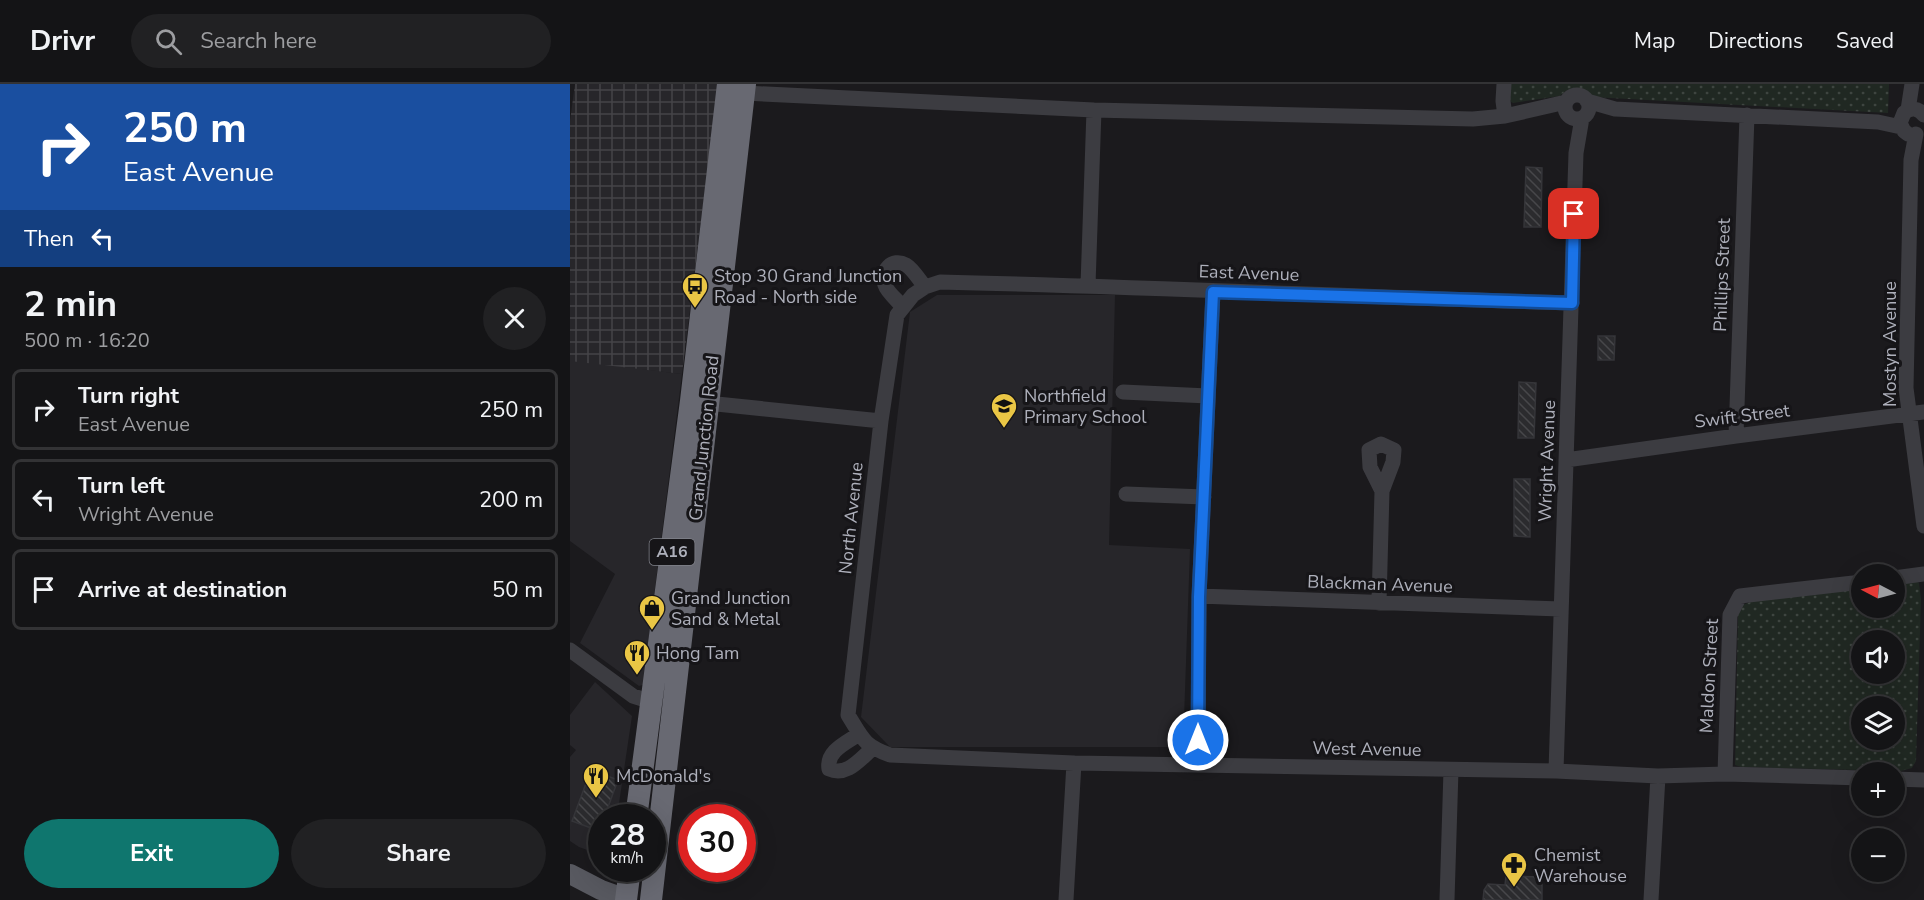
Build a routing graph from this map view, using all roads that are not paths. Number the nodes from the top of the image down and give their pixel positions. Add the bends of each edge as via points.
1 (1504, 84) edge
2 (1913, 84) edge
3 (739, 87) edge
4 (1094, 110) junction
5 (1576, 111) junction
6 (1747, 115) junction
7 (1505, 116) junction
8 (1912, 122) edge
9 (1088, 285) junction
10 (1213, 292) junction
11 (914, 297) junction
12 (1572, 303) junction
13 (1123, 392) dead end
14 (1208, 396) junction
15 (699, 402) junction
16 (1917, 414) edge
17 (882, 421) junction
18 (1736, 436) junction
19 (1566, 460) junction
20 (1382, 491) dead end
21 (1126, 494) dead end
22 (1204, 497) junction
23 (1924, 526) edge
24 (1924, 574) edge
25 (1905, 577) edge
26 (1851, 583) edge
27 (1199, 597) junction
28 (1379, 603) junction
29 (1561, 609) junction
30 (570, 650) edge
31 (663, 703) junction
32 (865, 742) junction
33 (1074, 763) junction
34 (1198, 764) junction
35 (1451, 770) junction
36 (1556, 771) junction
37 (1725, 774) junction
38 (1658, 776) junction
39 (1851, 778) edge
40 (1905, 779) edge
41 (1924, 780) edge
42 (639, 804) edge
43 (570, 874) edge
44 (629, 882) edge
45 (627, 900) edge
46 (651, 900) edge
47 (1066, 900) edge
48 (1447, 900) edge
49 (1651, 900) edge

1 - 7 street
2 - 8 street, Mostyn Avenue
3 - 4 street
3 - 15 highway, Grand Junction Road / A16
4 - 7 street via 1473,119
4 - 9 street
5 - 6 street
5 - 7 street via 1535,110
5 - 12 street, Wright Avenue
6 - 8 street
6 - 18 street, Phillips Street
8 - 16 street, Mostyn Avenue via 1906,388
9 - 10 street, East Avenue
9 - 11 street, East Avenue via 940,282
10 - 12 street, East Avenue
10 - 14 street
11 - 11 street via 885,285 884,272 889,265 906,265
11 - 17 street, North Avenue via 897,315
12 - 19 street, Wright Avenue
13 - 14 street
14 - 22 street
15 - 17 street
15 - 31 highway, Grand Junction Road / A16
16 - 18 street, Swift Street
16 - 23 street, Mostyn Avenue
17 - 32 street, North Avenue via 848,715
18 - 19 street, Swift Street
19 - 29 street, Wright Avenue
20 - 28 street
21 - 22 street
22 - 27 street
24 - 25 street
26 - 37 street, Maldon Street via 1740,596 1730,615
27 - 28 street, Blackman Avenue
27 - 34 street
28 - 29 street, Blackman Avenue
29 - 36 street, Wright Avenue
30 - 31 street via 633,696
31 - 42 highway, Grand Junction Road / A16
31 - 46 highway, Grand Junction Road / A16
32 - 32 street via 848,770 829,769 832,753
32 - 33 street, West Avenue via 890,755
33 - 34 street, West Avenue
33 - 47 street
34 - 35 street, West Avenue
35 - 36 street, West Avenue
35 - 48 street
36 - 38 street, West Avenue
37 - 38 street, West Avenue
37 - 39 street, West Avenue
38 - 49 street
40 - 41 street
43 - 45 main road
44 - 45 highway

